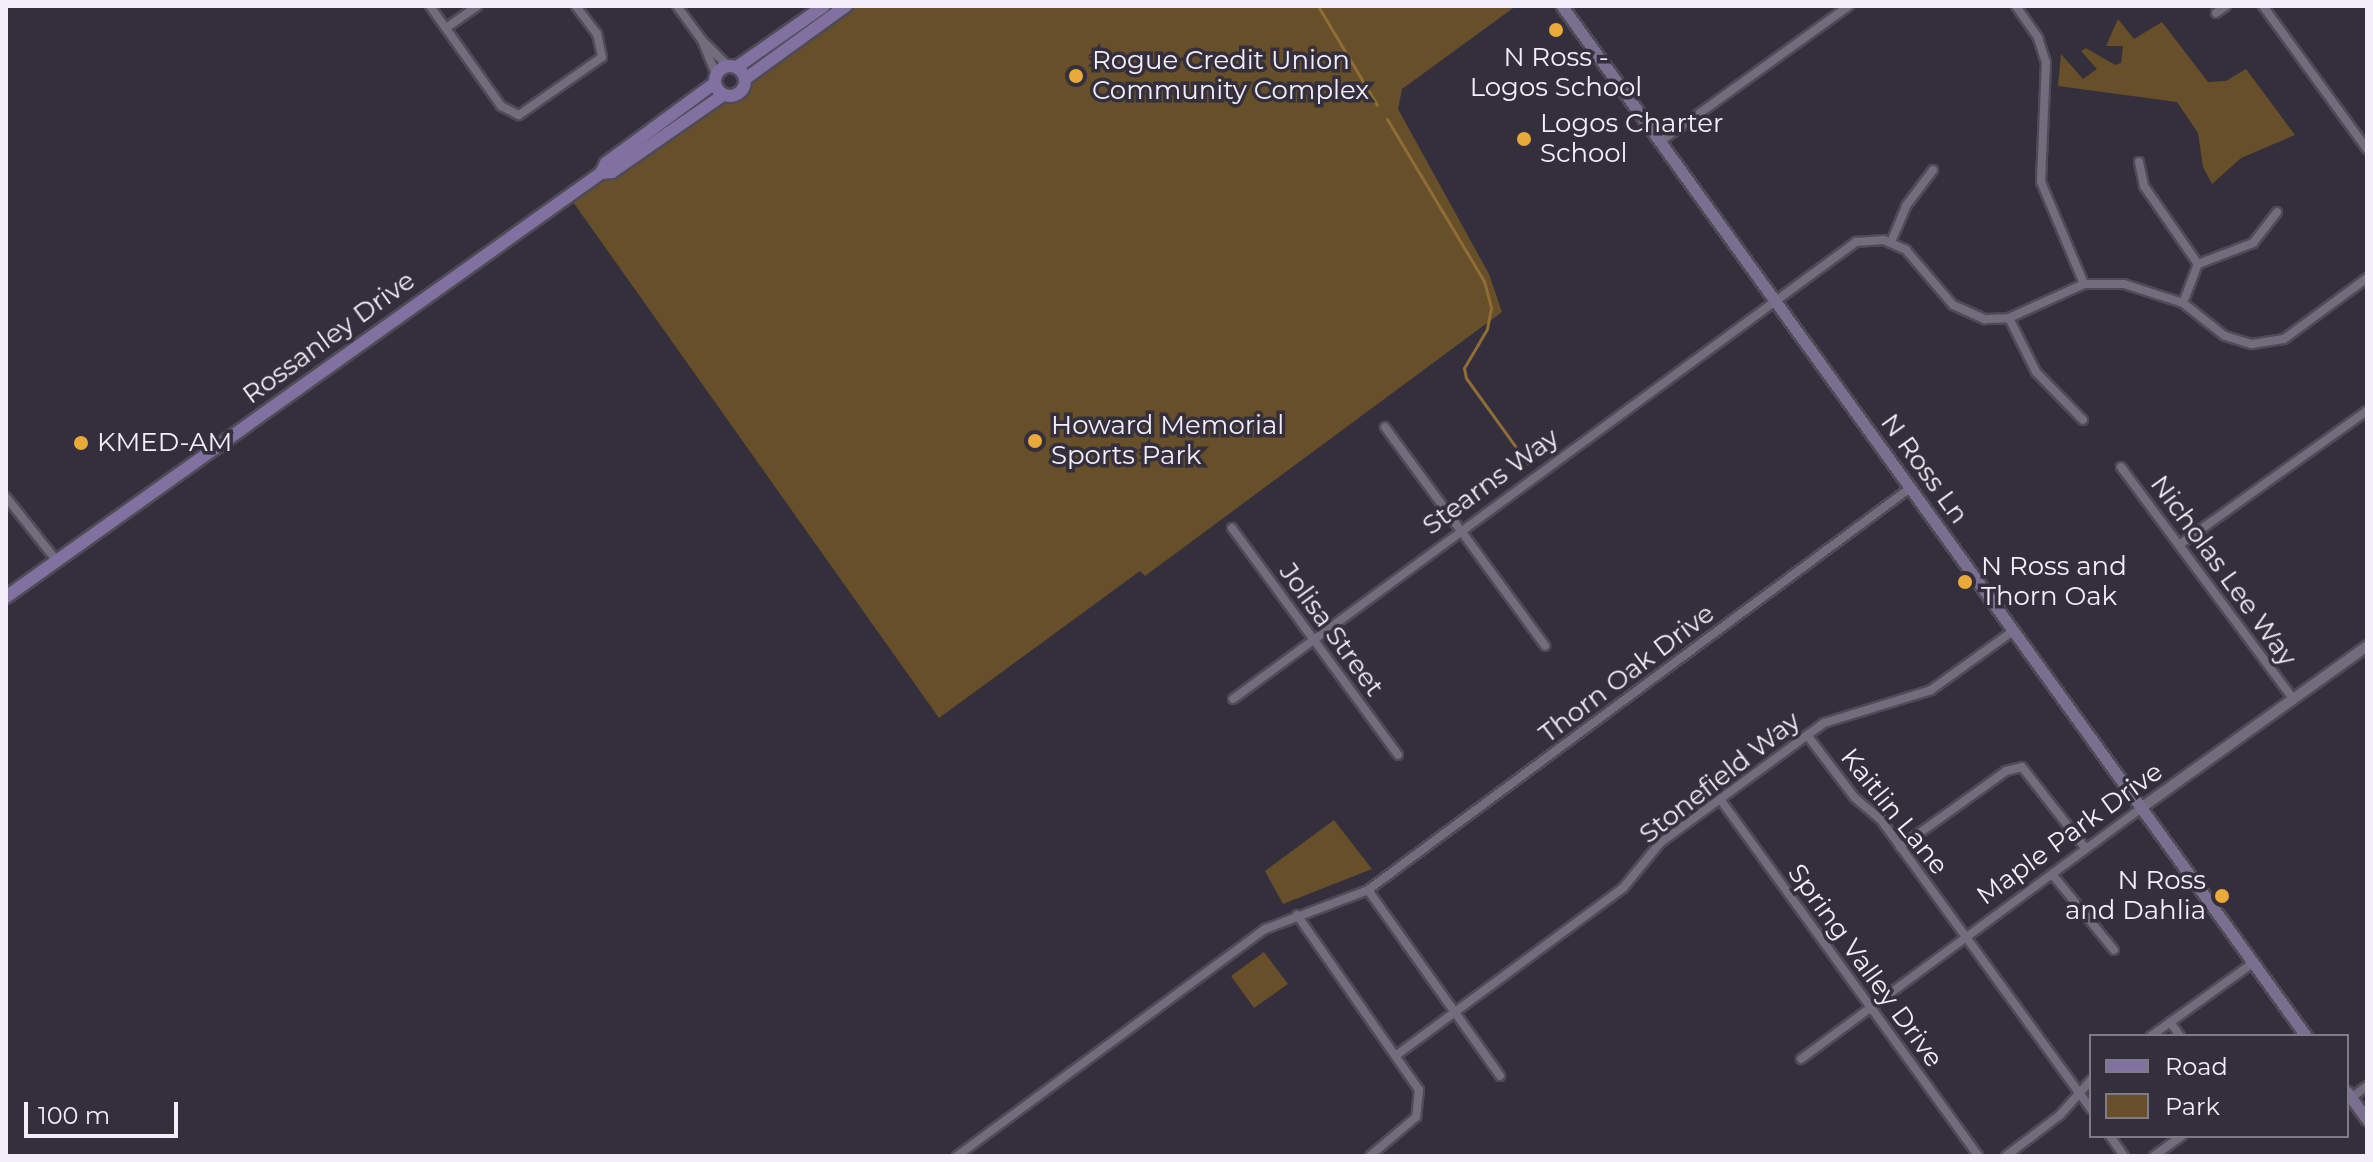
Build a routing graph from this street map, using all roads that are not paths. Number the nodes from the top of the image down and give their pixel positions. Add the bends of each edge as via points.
1 (430, 6) edge
2 (477, 6) edge
3 (576, 6) edge
4 (677, 6) edge
5 (824, 6) edge
6 (846, 6) edge
7 (1562, 6) edge
8 (1849, 6) edge
9 (2226, 6) edge
10 (2263, 6) edge
11 (2019, 7) edge
12 (2216, 13) dead end
13 (446, 28) junction
14 (702, 40) junction
15 (733, 67) junction
16 (716, 78) junction
17 (745, 79) junction
18 (723, 95) junction
19 (1661, 141) junction
20 (2367, 149) edge
21 (2139, 162) dead end
22 (1933, 170) dead end
23 (601, 173) junction
24 (2277, 212) dead end
25 (1891, 242) junction
26 (2198, 264) junction
27 (2367, 278) edge
28 (2084, 284) junction
29 (1774, 298) junction
30 (2183, 303) junction
31 (2009, 318) junction
32 (2364, 413) edge
33 (2083, 420) dead end
34 (2367, 425) edge
35 (1385, 427) dead end
36 (2121, 467) dead end
37 (1910, 488) junction
38 (6, 497) edge
39 (1232, 528) dead end
40 (1459, 530) junction
41 (2179, 545) junction
42 (56, 560) junction
43 (6, 597) edge
44 (2013, 631) junction
45 (1313, 640) junction
46 (1545, 646) dead end
47 (2367, 646) edge
48 (1233, 699) dead end
49 (2293, 699) junction
50 (1807, 735) junction
51 (1398, 755) dead end
52 (1720, 799) junction
53 (2141, 808) junction
54 (1900, 847) junction
55 (2086, 849) junction
56 (2052, 874) junction
57 (1368, 890) junction
58 (1297, 915) junction
59 (1966, 937) junction
60 (2114, 950) dead end
61 (2253, 963) junction
62 (1870, 1008) junction
63 (1453, 1012) junction
64 (2170, 1022) junction
65 (2154, 1034) edge
66 (2179, 1034) edge
67 (2305, 1034) edge
68 (1398, 1054) junction
69 (1801, 1059) dead end
70 (1500, 1076) dead end
71 (2089, 1082) edge
72 (2367, 1086) edge
73 (2079, 1091) junction
74 (2349, 1095) edge
75 (2089, 1106) edge
76 (2367, 1120) edge
77 (2111, 1138) edge
78 (2179, 1138) edge
79 (957, 1156) edge
80 (1370, 1156) edge
81 (1978, 1156) edge
82 (2006, 1156) edge
83 (2124, 1156) edge
84 (2154, 1156) edge

1 - 13 street
2 - 13 street
3 - 13 street via 597,34 602,57 541,105 519,115 501,106
4 - 14 street
5 - 15 main road
6 - 17 main road
7 - 19 main road, N Ross Ln
8 - 19 street
9 - 12 street
10 - 20 street
11 - 28 street via 2046,62 2041,182
14 - 15 street
14 - 16 street
15 - 16 main road, Rossanley Drive
15 - 17 main road
16 - 18 main road
16 - 23 main road, Rossanley Drive via 606,163
17 - 18 main road, Rossanley Drive via 741,92
18 - 23 main road, Rossanley Drive via 612,172
19 - 29 main road, N Ross Ln
21 - 26 street via 2144,186
22 - 25 street via 1906,206
23 - 42 main road, Rossanley Drive
24 - 26 street via 2253,243
25 - 29 street, Stearns Way via 1856,242
25 - 31 street via 1917,261 1961,311 1985,319
26 - 30 street
27 - 30 street via 2284,339 2261,345 2225,336
28 - 30 street via 2140,287
28 - 31 street
29 - 37 main road, N Ross Ln
29 - 40 street, Stearns Way
31 - 33 street via 2036,372
32 - 34 street
32 - 41 street
35 - 40 street
36 - 41 street, Nicholas Lee Way
37 - 44 main road, N Ross Ln
37 - 57 street, Thorn Oak Drive
38 - 42 street
39 - 45 street, Jolisa Street
40 - 45 street, Stearns Way
40 - 46 street
41 - 49 street, Nicholas Lee Way
42 - 43 main road, Rossanley Drive
44 - 50 street, Stonefield Way via 1931,690 1840,714
44 - 53 main road, N Ross Ln
45 - 48 street, Stearns Way
45 - 51 street, Jolisa Street
47 - 49 street, Maple Park Drive
49 - 53 street, Maple Park Drive
50 - 52 street, Stonefield Way
50 - 54 street, Kaitlin Lane
52 - 62 street, Spring Valley Drive
52 - 63 street, Stonefield Way via 1660,843 1623,888
53 - 55 street, Maple Park Drive
53 - 61 main road, N Ross Ln
54 - 55 street via 2006,771 2022,767
54 - 59 street, Kaitlin Lane
55 - 56 street, Maple Park Drive
56 - 59 street, Maple Park Drive
56 - 60 street
57 - 58 street, Thorn Oak Drive
57 - 63 street
58 - 68 street
58 - 79 street, Thorn Oak Drive via 1265,929
59 - 62 street, Maple Park Drive
59 - 73 street, Kaitlin Lane
61 - 64 street
61 - 67 main road, N Ross Ln
62 - 69 street, Maple Park Drive
62 - 81 street, Spring Valley Drive
63 - 68 street, Stonefield Way
63 - 70 street
64 - 65 street
64 - 66 street
68 - 80 street via 1413,1074 1421,1103 1405,1130
71 - 73 street
72 - 74 street
73 - 75 street, Kaitlin Lane
73 - 82 street via 2052,1123
74 - 76 main road
77 - 83 street
78 - 84 street

